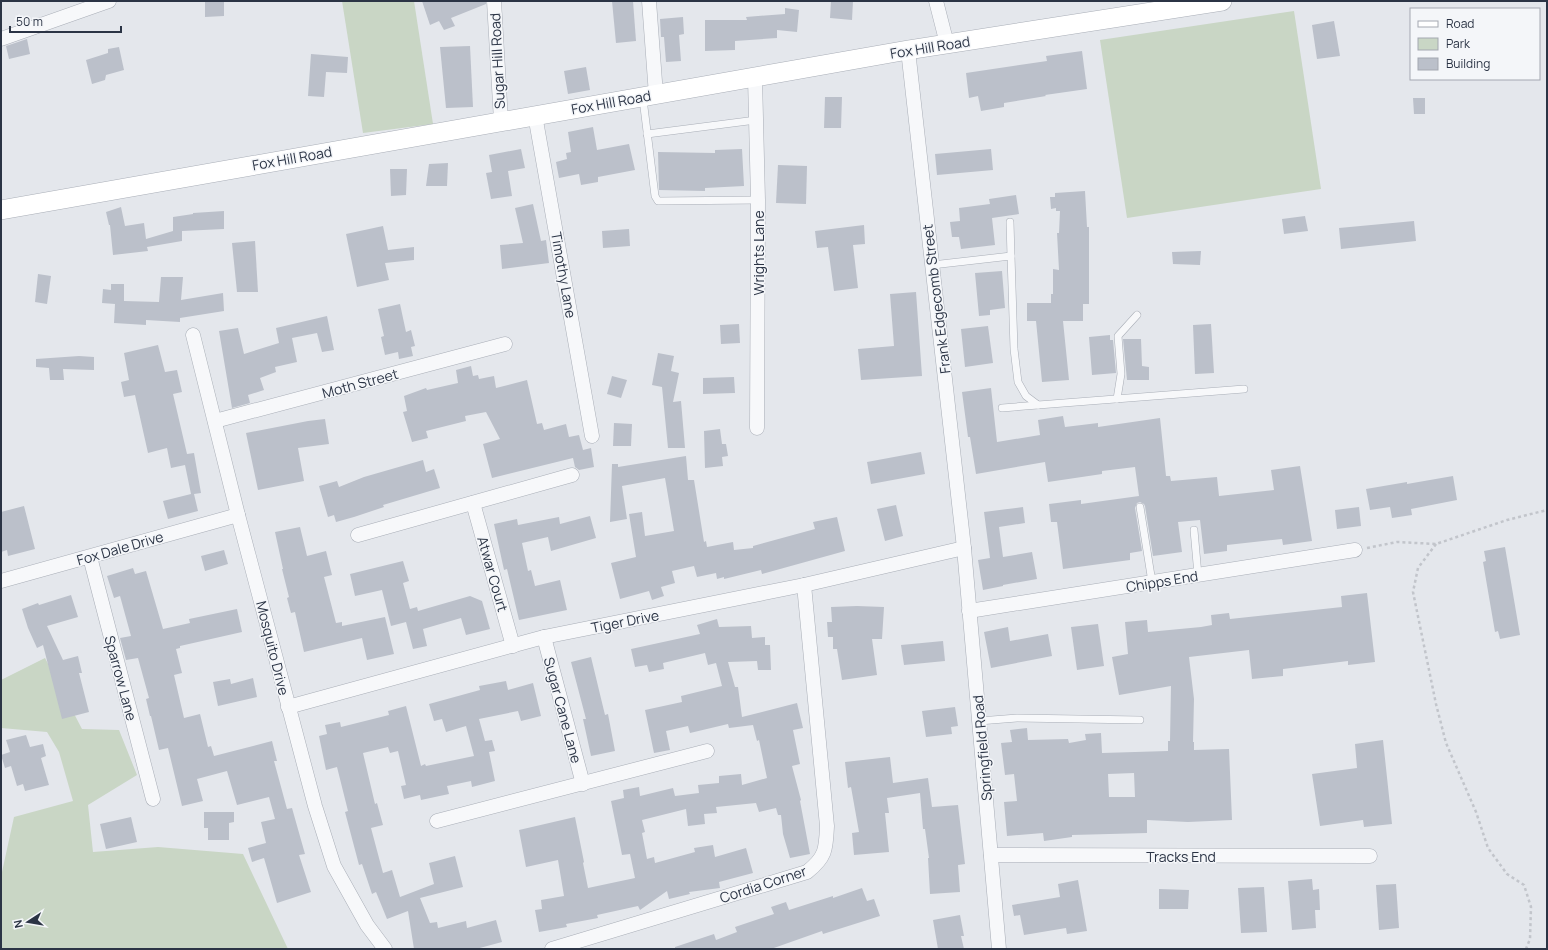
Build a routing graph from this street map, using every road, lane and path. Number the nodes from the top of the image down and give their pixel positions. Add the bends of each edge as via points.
1 (109, 1) edge
2 (494, 1) edge
3 (649, 1) edge
4 (936, 1) edge
5 (1222, 1) edge
6 (1, 39) edge
7 (947, 44) junction
8 (908, 50) junction
9 (755, 78) junction
10 (649, 96) junction
11 (535, 115) junction
12 (756, 120) junction
13 (501, 121) junction
14 (647, 134) junction
15 (758, 200) junction
16 (1, 210) edge
17 (1010, 222) dead end
18 (1011, 256) junction
19 (932, 265) junction
20 (1137, 315) dead end
21 (193, 335) dead end
22 (505, 344) dead end
23 (1244, 389) dead end
24 (1117, 399) junction
25 (1038, 404) junction
26 (1002, 408) dead end
27 (215, 421) junction
28 (758, 428) dead end
29 (592, 436) dead end
30 (572, 475) dead end
31 (473, 503) junction
32 (1140, 507) dead end
33 (1547, 510) edge
34 (238, 515) junction
35 (1194, 530) dead end
36 (358, 535) dead end
37 (1436, 544) junction
38 (964, 548) junction
39 (1355, 550) joint
40 (90, 557) junction
41 (1198, 575) junction
42 (1, 581) edge
43 (1152, 582) junction
44 (804, 585) junction
45 (969, 611) junction
46 (544, 637) junction
47 (513, 646) junction
48 (288, 707) junction
49 (1140, 720) dead end
50 (979, 721) junction
51 (707, 751) dead end
52 (583, 784) junction
53 (153, 799) dead end
54 (437, 821) dead end
55 (991, 856) junction
56 (1370, 856) dead end
57 (385, 949) edge
58 (552, 949) edge
59 (999, 949) edge
60 (1526, 949) edge

1 - 6 street
2 - 13 street, Sugar Hill Road
3 - 10 street
4 - 7 street
5 - 7 main road, Fox Hill Road
7 - 8 main road, Fox Hill Road
8 - 9 main road, Fox Hill Road
8 - 19 street, Frank Edgecomb Street
9 - 10 main road, Fox Hill Road
9 - 12 street, Wrights Lane
10 - 11 main road, Fox Hill Road
10 - 14 lane
11 - 13 main road, Fox Hill Road
11 - 29 street, Timothy Lane
12 - 14 lane
12 - 15 street, Wrights Lane
13 - 16 main road, Fox Hill Road
14 - 15 lane via 655,196 658,201
15 - 28 street, Wrights Lane
17 - 18 lane
18 - 19 lane
18 - 25 lane via 1014,350 1018,382 1026,396
19 - 38 street, Frank Edgecomb Street
20 - 24 lane via 1118,336 1121,374
21 - 27 street, Mosquito Drive
22 - 27 street, Moth Street
23 - 24 lane
24 - 25 lane
25 - 26 lane
27 - 34 street, Mosquito Drive
30 - 31 street
31 - 36 street
31 - 47 street, Atwar Court
32 - 43 lane
33 - 37 path via 1507,520
34 - 40 street, Fox Dale Drive
34 - 48 street, Mosquito Drive
35 - 41 lane
37 - 39 path via 1397,542
37 - 60 path via 1418,568 1413,592 1436,704 1446,743 1476,812 1488,848 1507,874 1524,886 1531,907 1530,939
38 - 44 street, Tiger Drive
38 - 45 street, Springfield Road
39 - 41 street, Chipps End
40 - 42 street, Fox Dale Drive
40 - 53 street, Sparrow Lane
41 - 43 street, Chipps End
43 - 45 street, Chipps End
44 - 46 street, Tiger Drive
44 - 58 street, Cordia Corner via 827,826 826,848 819,862 807,872
45 - 50 street, Springfield Road
46 - 47 street, Tiger Drive
46 - 52 street, Sugar Cane Lane
47 - 48 street, Tiger Drive
48 - 57 street, Mosquito Drive via 334,866 367,925
49 - 50 lane via 1017,718
50 - 55 street, Springfield Road
51 - 52 street
52 - 54 street
55 - 56 street, Tracks End
55 - 59 street, Springfield Road

